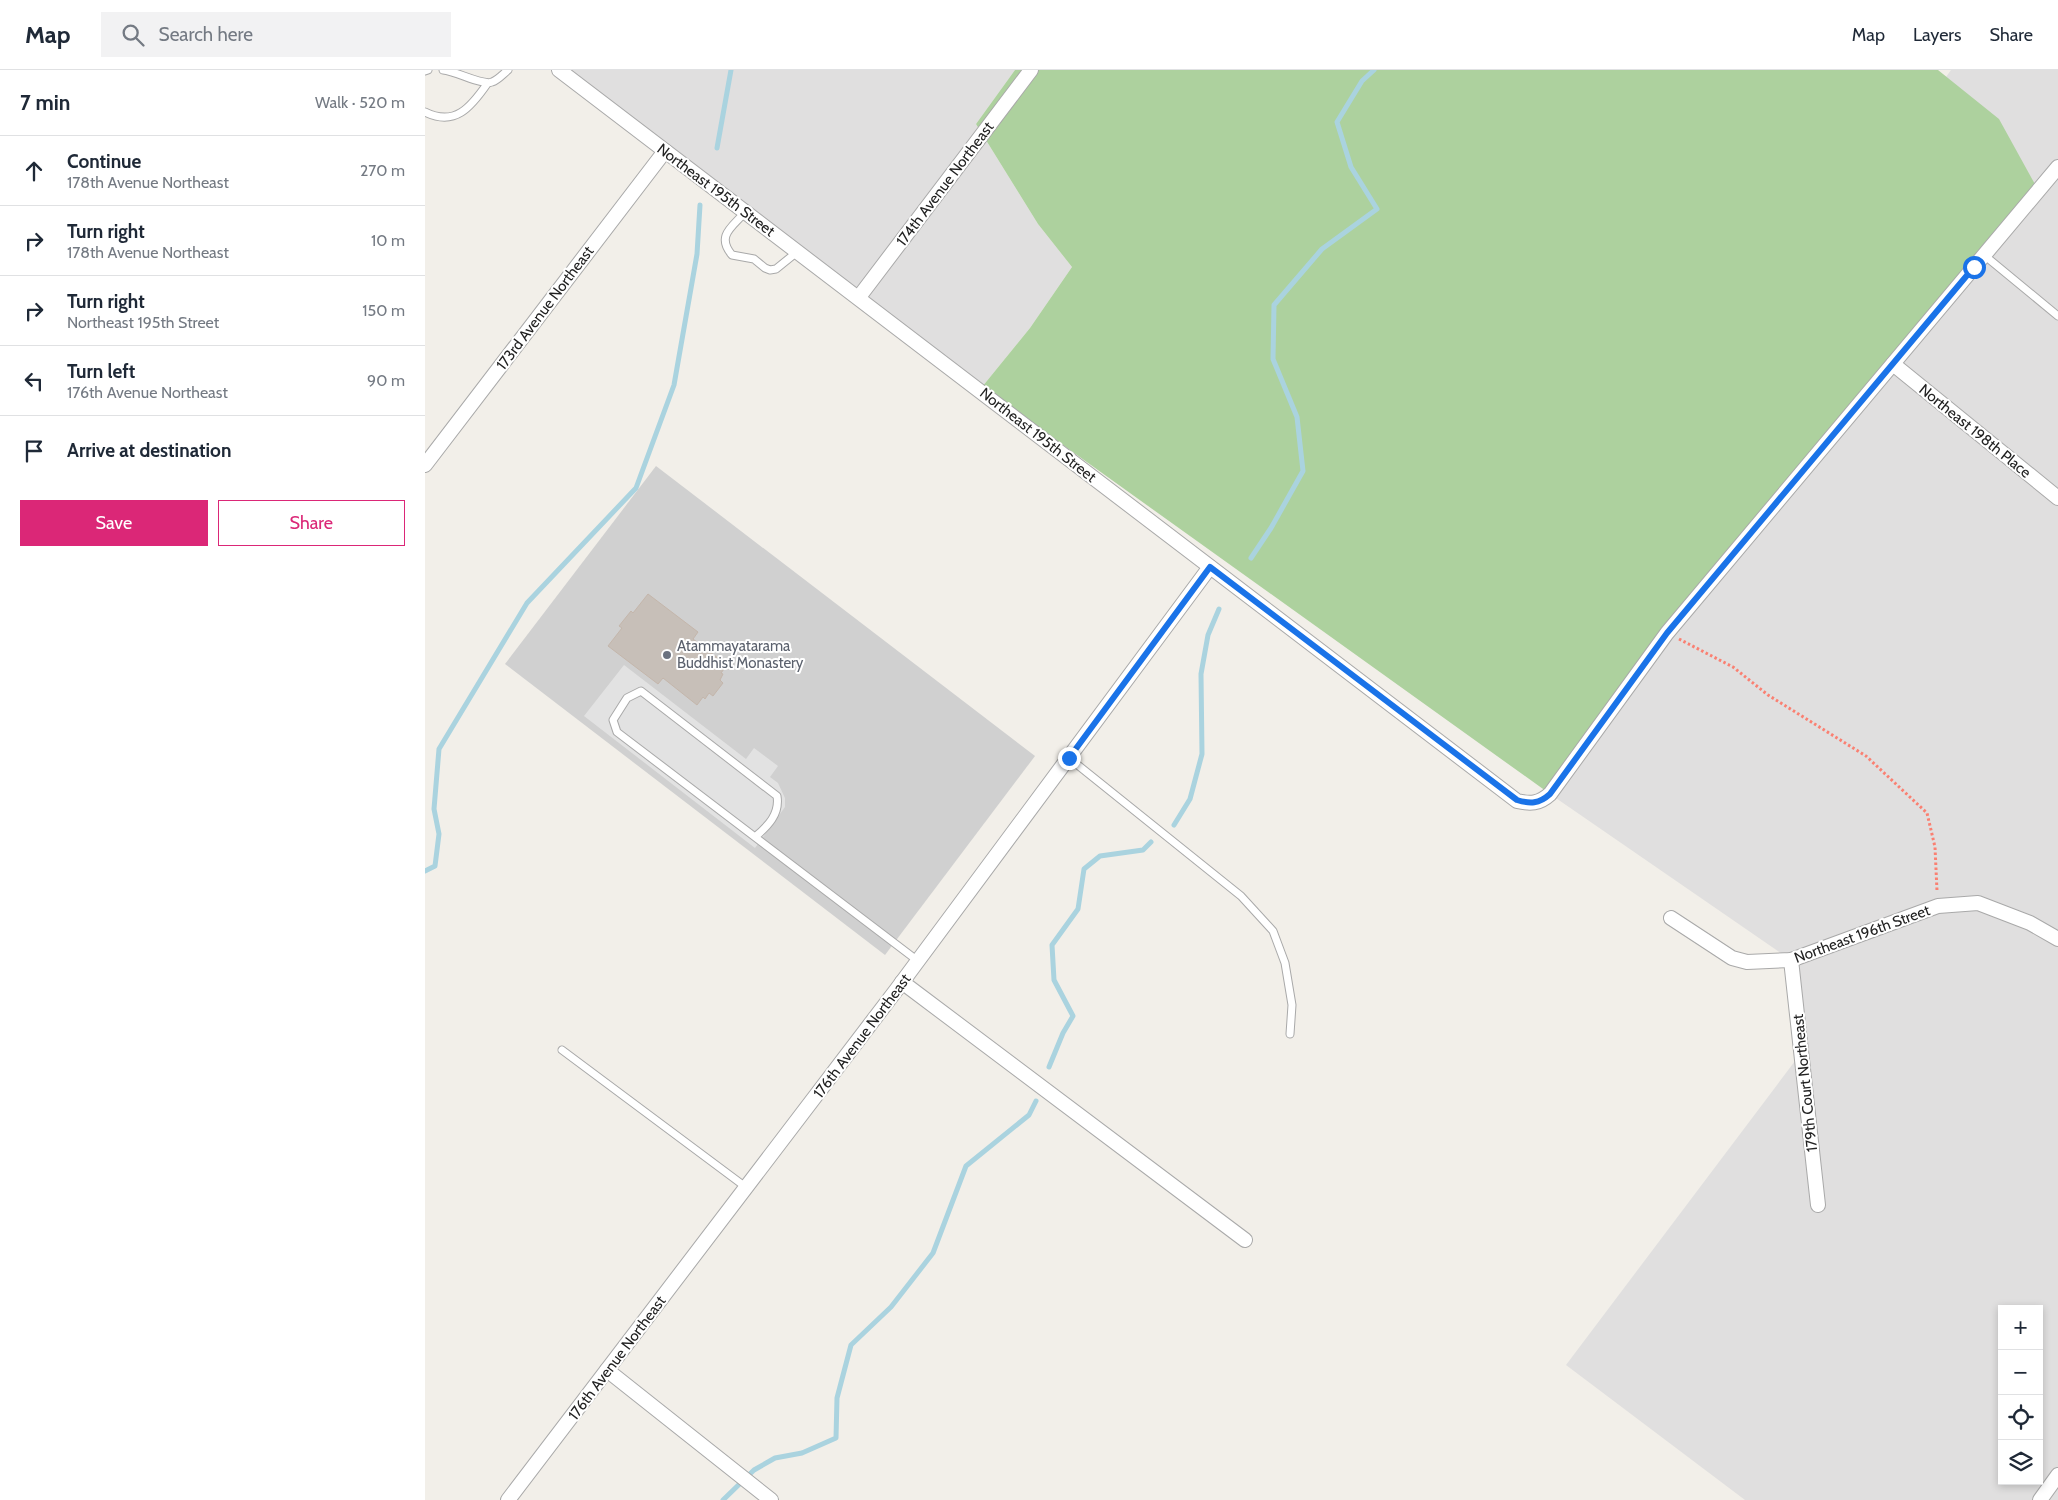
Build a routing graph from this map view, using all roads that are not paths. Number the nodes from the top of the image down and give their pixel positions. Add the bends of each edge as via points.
1 (443, 70) edge
2 (508, 70) edge
3 (559, 70) edge
4 (1031, 70) edge
5 (487, 84) junction
6 (425, 112) edge
7 (665, 151) junction
8 (2058, 167) edge
9 (745, 212) junction
10 (798, 251) junction
11 (1984, 256) junction
12 (859, 297) junction
13 (2058, 316) edge
14 (1893, 364) junction
15 (425, 465) edge
16 (2058, 498) edge
17 (1210, 567) junction
18 (1069, 758) junction
19 (755, 837) junction
20 (1671, 918) dead end
21 (2058, 939) edge
22 (1791, 960) junction
23 (918, 961) junction
24 (902, 982) junction
25 (1290, 1034) dead end
26 (562, 1050) dead end
27 (747, 1188) junction
28 (1818, 1205) dead end
29 (1245, 1240) dead end
30 (607, 1370) junction
31 (2058, 1476) edge
32 (508, 1500) edge
33 (771, 1500) edge
34 (2039, 1500) edge

1 - 5 lane
2 - 5 lane
3 - 7 street, Northeast 195th Street
4 - 12 street, 174th Avenue Northeast
5 - 6 lane via 464,112 442,118
7 - 9 street, Northeast 195th Street
7 - 15 street, 173rd Avenue Northeast
8 - 11 street
9 - 10 street, Northeast 195th Street
9 - 10 lane via 728,229 726,244 732,255 754,259 770,270
10 - 12 street, Northeast 195th Street
11 - 13 lane
11 - 14 street
12 - 17 street, Northeast 195th Street
14 - 16 street, Northeast 198th Place
14 - 17 street, Northeast 195th Street via 1667,633 1550,794 1536,803 1517,800
17 - 18 street, 176th Avenue Northeast
18 - 23 street, 176th Avenue Northeast
18 - 25 lane via 1241,896 1273,931 1285,963 1292,1005
19 - 19 lane via 617,732 613,720 627,698 641,691 777,796 779,804 775,814 768,826
19 - 23 lane
20 - 22 street, Northeast 196th Street via 1733,958 1747,962
21 - 22 street, Northeast 196th Street via 2030,923 1978,903 1938,906
22 - 28 street, 179th Court Northeast
23 - 24 street, 176th Avenue Northeast
24 - 27 street, 176th Avenue Northeast
24 - 29 street
26 - 27 lane
27 - 30 street, 176th Avenue Northeast
30 - 32 street, 176th Avenue Northeast
30 - 33 street
31 - 34 street

